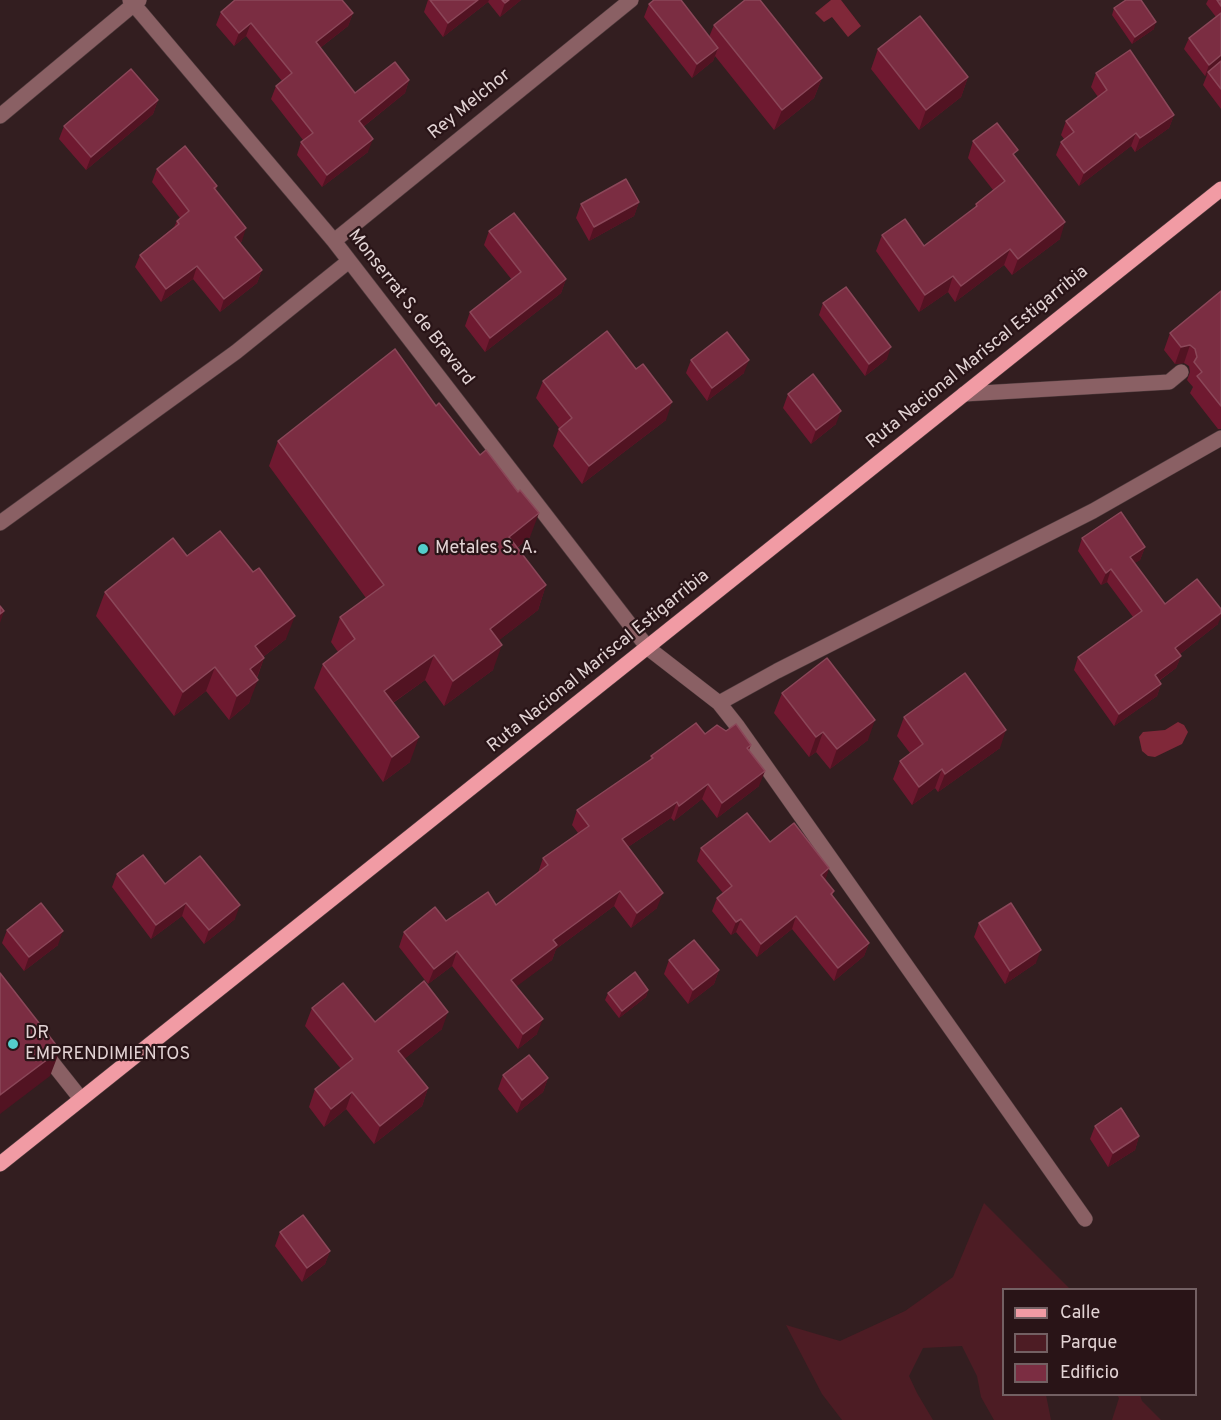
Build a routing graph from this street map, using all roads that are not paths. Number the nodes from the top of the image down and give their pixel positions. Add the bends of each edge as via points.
1 (630, 0) edge
2 (134, 1) edge
3 (0, 116) edge
4 (1221, 189) edge
5 (334, 241) junction
6 (349, 261) junction
7 (1181, 372) dead end
8 (964, 394) junction
9 (1221, 438) edge
10 (0, 523) edge
11 (648, 648) junction
12 (719, 703) junction
13 (37, 1043) edge
14 (81, 1099) junction
15 (0, 1164) edge
16 (1085, 1219) dead end

1 - 5 street, Rey Melchor
2 - 3 street
2 - 5 street, Monserrat S. de Bravard
4 - 8 main road, Ruta Nacional Mariscal Estigarribia
5 - 6 street, Monserrat S. de Bravard
6 - 10 street via 236,352
6 - 11 street, Monserrat S. de Bravard
7 - 8 street via 1169,382
8 - 11 main road, Ruta Nacional Mariscal Estigarribia
9 - 12 street via 1093,511
11 - 12 street, Monserrat S. de Bravard
11 - 14 main road, Ruta Nacional Mariscal Estigarribia
12 - 16 street, Monserrat S. de Bravard
13 - 14 street
14 - 15 main road, Ruta Nacional Mariscal Estigarribia

